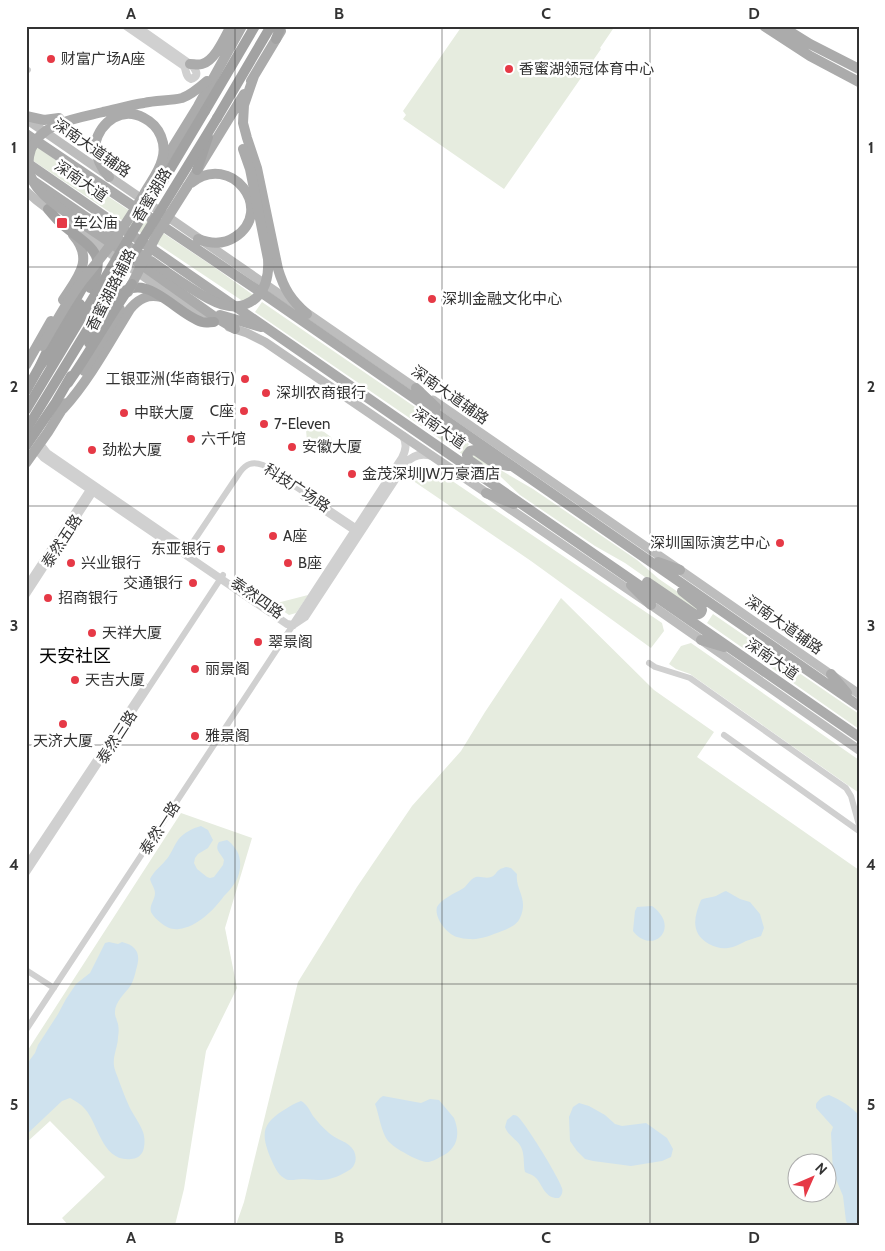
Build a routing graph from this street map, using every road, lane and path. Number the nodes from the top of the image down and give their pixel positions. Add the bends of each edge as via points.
1 (126, 26) edge
2 (136, 26) edge
3 (231, 26) edge
4 (242, 26) edge
5 (255, 26) edge
6 (272, 26) edge
7 (282, 26) edge
8 (764, 26) edge
9 (781, 26) edge
10 (276, 39) joint
11 (224, 60) junction
12 (190, 64) junction
13 (859, 69) edge
14 (254, 76) junction
15 (207, 81) junction
16 (859, 82) edge
17 (244, 94) junction
18 (202, 108) junction
19 (26, 118) edge
20 (222, 120) junction
21 (210, 129) junction
22 (26, 134) edge
23 (247, 148) junction
24 (26, 162) edge
25 (159, 169) junction
26 (197, 170) junction
27 (26, 176) edge
28 (109, 177) junction
29 (187, 187) junction
30 (26, 191) edge
31 (48, 209) junction
32 (64, 226) junction
33 (198, 239) junction
34 (97, 262) junction
35 (132, 284) junction
36 (165, 298) junction
37 (199, 305) junction
38 (307, 314) junction
39 (214, 322) junction
40 (235, 329) junction
41 (276, 334) junction
42 (26, 365) edge
43 (40, 366) junction
44 (26, 372) edge
45 (68, 383) junction
46 (416, 388) junction
47 (26, 391) edge
48 (63, 409) junction
49 (26, 410) edge
50 (26, 430) edge
51 (460, 430) junction
52 (403, 436) junction
53 (34, 446) edge
54 (433, 457) junction
55 (26, 463) edge
56 (516, 469) junction
57 (94, 488) junction
58 (486, 493) junction
59 (508, 494) junction
60 (530, 509) junction
61 (358, 531) junction
62 (188, 553) junction
63 (646, 559) junction
64 (660, 568) junction
65 (680, 570) junction
66 (619, 571) junction
67 (220, 576) junction
68 (26, 586) edge
69 (26, 596) edge
70 (651, 606) junction
71 (293, 625) junction
72 (701, 640) junction
73 (732, 649) junction
74 (649, 663) dead end
75 (831, 674) joint
76 (858, 701) edge
77 (724, 735) dead end
78 (859, 737) edge
79 (859, 750) edge
80 (859, 825) edge
81 (859, 831) edge
82 (26, 865) edge
83 (26, 874) edge
84 (26, 970) edge
85 (54, 988) junction
86 (26, 1030) edge

1 - 12 street via 184,66 191,79 196,73
2 - 12 street
3 - 12 main road via 210,61 201,65
4 - 11 main road, 香蜜湖路辅路
5 - 18 highway, 香蜜湖路
6 - 20 highway, 香蜜湖路
7 - 10 highway
8 - 16 main road
9 - 13 main road
10 - 14 main road, 香蜜湖路辅路
11 - 15 main road
11 - 18 main road, 香蜜湖路辅路
14 - 17 main road, 香蜜湖路辅路
14 - 23 main road via 243,113
15 - 19 main road, bridge via 182,92 143,97 59,118
15 - 37 main road, bridge via 181,98 145,102 65,122 43,133 34,144 28,168 34,184 49,201
17 - 20 main road, 香蜜湖路辅路
17 - 23 main road via 238,124 240,141
18 - 25 main road, 香蜜湖路辅路, bridge
18 - 49 highway, 香蜜湖路, bridge
19 - 28 main road, 深南大道辅路
20 - 21 highway, 香蜜湖路, bridge
20 - 26 main road, 香蜜湖路辅路
21 - 26 highway, bridge
21 - 50 highway, 香蜜湖路, bridge
22 - 51 main road, 深南大道
23 - 27 main road, bridge via 268,269 266,283 259,295 248,304 232,307 199,294
23 - 38 main road via 257,168 278,269 291,298
24 - 41 main road, 深南大道
25 - 28 main road, bridge via 164,150 160,134 143,117 129,114 112,119 97,137 96,156
25 - 34 main road, 香蜜湖路辅路, bridge via 122,230
26 - 29 main road, 香蜜湖路辅路
28 - 33 main road, 深南大道辅路
29 - 33 main road via 203,175 224,174 242,186 251,206 247,225 232,239 219,243
29 - 35 main road, 香蜜湖路辅路, bridge via 156,236
30 - 31 main road
31 - 32 highway
31 - 39 main road
32 - 42 main road via 82,248 83,267
32 - 43 highway, bridge via 86,242 98,264 96,275 80,304
33 - 38 main road, 深南大道辅路
34 - 43 highway, bridge
34 - 44 main road, 香蜜湖路辅路, bridge via 77,288
35 - 45 highway, bridge
35 - 48 main road, 香蜜湖路辅路, bridge
36 - 39 highway via 196,319
36 - 45 highway, bridge via 144,288 120,293
36 - 48 main road via 151,296 135,303 86,381
37 - 40 main road
37 - 41 main road
38 - 46 main road, 深南大道辅路
39 - 40 main road
40 - 52 main road via 265,342
41 - 59 main road, 深南大道
43 - 47 highway
45 - 53 highway via 43,423
46 - 51 main road
46 - 65 main road, 深南大道辅路
48 - 53 main road, 香蜜湖路辅路
51 - 56 main road, 深南大道
52 - 54 main road
52 - 61 street, 泰然一路 via 406,444 404,454
53 - 55 main road, 香蜜湖路辅路
53 - 57 street, 泰然四路 via 44,458
54 - 58 main road
54 - 61 street, 泰然一路 via 419,455 409,460
56 - 59 main road via 494,463 474,450 468,453 469,460
56 - 63 main road, 深南大道
57 - 62 street, 泰然四路
57 - 68 street, 泰然五路
57 - 69 street, 泰然五路
58 - 60 main road
58 - 70 main road
59 - 60 main road, 深南大道
60 - 66 main road, 深南大道
61 - 62 street, 科技广场路 via 253,467 245,472
61 - 71 street, 泰然一路 via 305,617
62 - 67 street, 泰然四路
63 - 64 main road, 深南大道
63 - 65 main road
64 - 66 main road via 681,591 700,605 700,613 694,614 641,578
64 - 76 main road, 深南大道
65 - 75 main road, 深南大道辅路
66 - 70 main road
66 - 73 main road, 深南大道
67 - 71 street, 泰然四路
67 - 82 street, 泰然三路
67 - 83 street, 泰然三路
70 - 72 main road
71 - 85 street, 泰然一路
72 - 73 main road
72 - 79 main road
73 - 78 main road, 深南大道
74 - 80 street via 690,678 846,788
75 - 76 main road
77 - 81 street
84 - 85 street
85 - 86 street, 泰然一路

